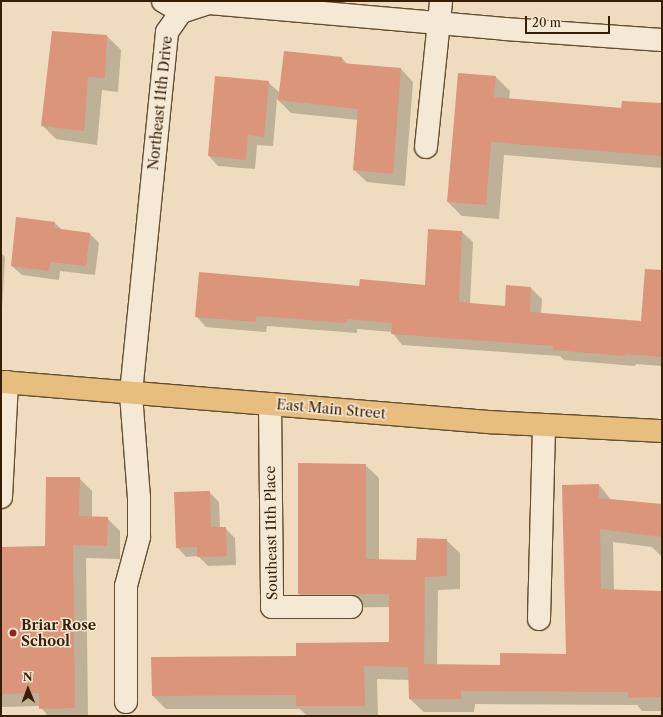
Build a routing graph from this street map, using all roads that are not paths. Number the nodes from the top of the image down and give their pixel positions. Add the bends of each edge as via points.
1 (441, 1) edge
2 (172, 6) edge
3 (316, 7) edge
4 (439, 24) junction
5 (662, 40) edge
6 (426, 147) dead end
7 (4, 382) edge
8 (131, 393) junction
9 (270, 404) junction
10 (544, 425) junction
11 (662, 431) edge
12 (1, 497) edge
13 (351, 607) dead end
14 (539, 619) dead end
15 (126, 702) dead end

1 - 4 street
2 - 3 street, Northeast 11th Drive via 209,3
2 - 8 street, Northeast 11th Drive via 167,32
3 - 4 street, Northeast 11th Drive
4 - 5 street, Northeast 11th Drive
4 - 6 street
7 - 8 main road, East Main Street
7 - 12 street
8 - 9 main road, East Main Street
8 - 15 street, Northeast 11th Drive via 139,514 136,551 126,586
9 - 10 main road, East Main Street
9 - 13 street, Southeast 11th Place via 272,607
10 - 11 main road, East Main Street
10 - 14 street

